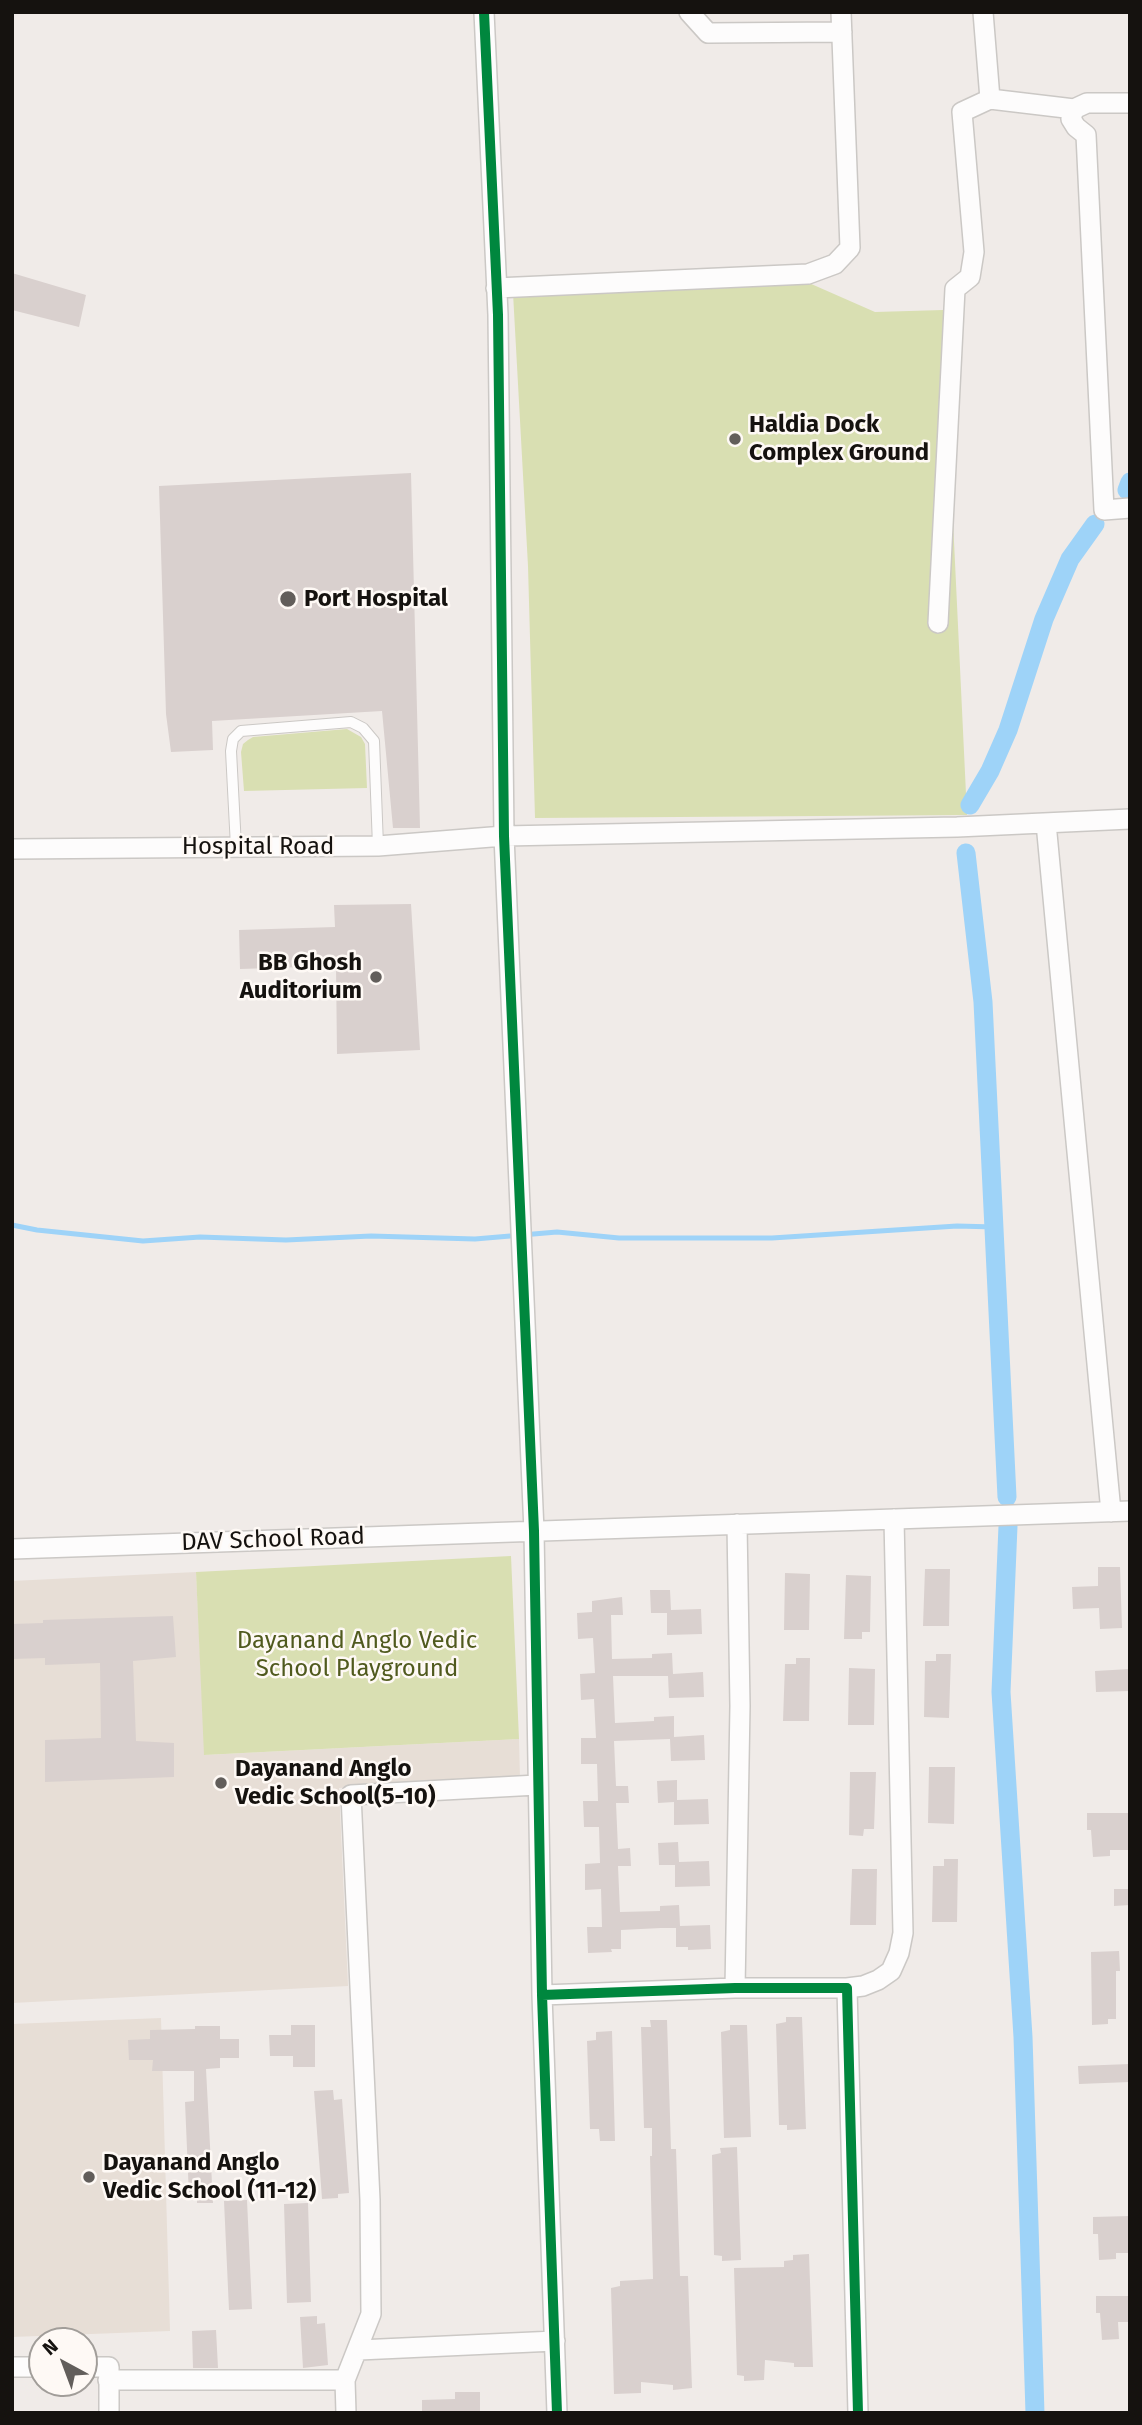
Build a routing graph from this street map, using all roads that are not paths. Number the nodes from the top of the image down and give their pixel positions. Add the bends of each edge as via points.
1 (484, 12) edge
2 (689, 12) edge
3 (841, 12) edge
4 (983, 12) edge
5 (842, 32) junction
6 (989, 99) junction
7 (1130, 103) edge
8 (1074, 109) junction
9 (496, 288) junction
10 (1130, 508) edge
11 (938, 624) dead end
12 (1130, 819) edge
13 (1046, 823) junction
14 (504, 836) junction
15 (378, 846) junction
16 (236, 847) junction
17 (12, 849) edge
18 (1120, 1512) edge
19 (894, 1519) junction
20 (737, 1524) junction
21 (534, 1531) junction
22 (12, 1549) edge
23 (537, 1785) junction
24 (734, 1988) junction
25 (847, 1988) junction
26 (542, 1995) junction
27 (555, 2341) junction
28 (359, 2350) junction
29 (98, 2367) edge
30 (108, 2380) junction
31 (345, 2380) junction
32 (109, 2413) edge
33 (346, 2413) edge
34 (557, 2413) edge
35 (858, 2413) edge

1 - 9 street
2 - 5 street via 708,33
3 - 5 street
4 - 6 street
5 - 9 street via 850,248 835,264 808,274
6 - 8 street
6 - 11 street via 962,112 974,252 970,277 956,289
7 - 8 street via 1087,103
8 - 10 street via 1071,118 1086,135 1104,509
9 - 14 street
12 - 13 street, Hospital Road
13 - 14 street, Hospital Road
13 - 18 street
14 - 15 street, Hospital Road
14 - 21 street
15 - 16 street, Hospital Road
15 - 16 lane via 374,741 351,722 241,731 233,739
16 - 17 street, Hospital Road
18 - 19 street, DAV School Road
19 - 20 street, DAV School Road
19 - 25 street via 903,1933 891,1971 863,1986
20 - 21 street, DAV School Road
20 - 24 street via 740,1706
21 - 22 street, DAV School Road
21 - 23 street
23 - 26 street
23 - 28 street via 351,1795 370,2200 371,2314
24 - 25 street
24 - 26 street
25 - 35 street
26 - 27 street
27 - 28 street
27 - 34 street
28 - 31 street
29 - 30 street via 109,2367
30 - 31 street
30 - 32 street
31 - 33 street

